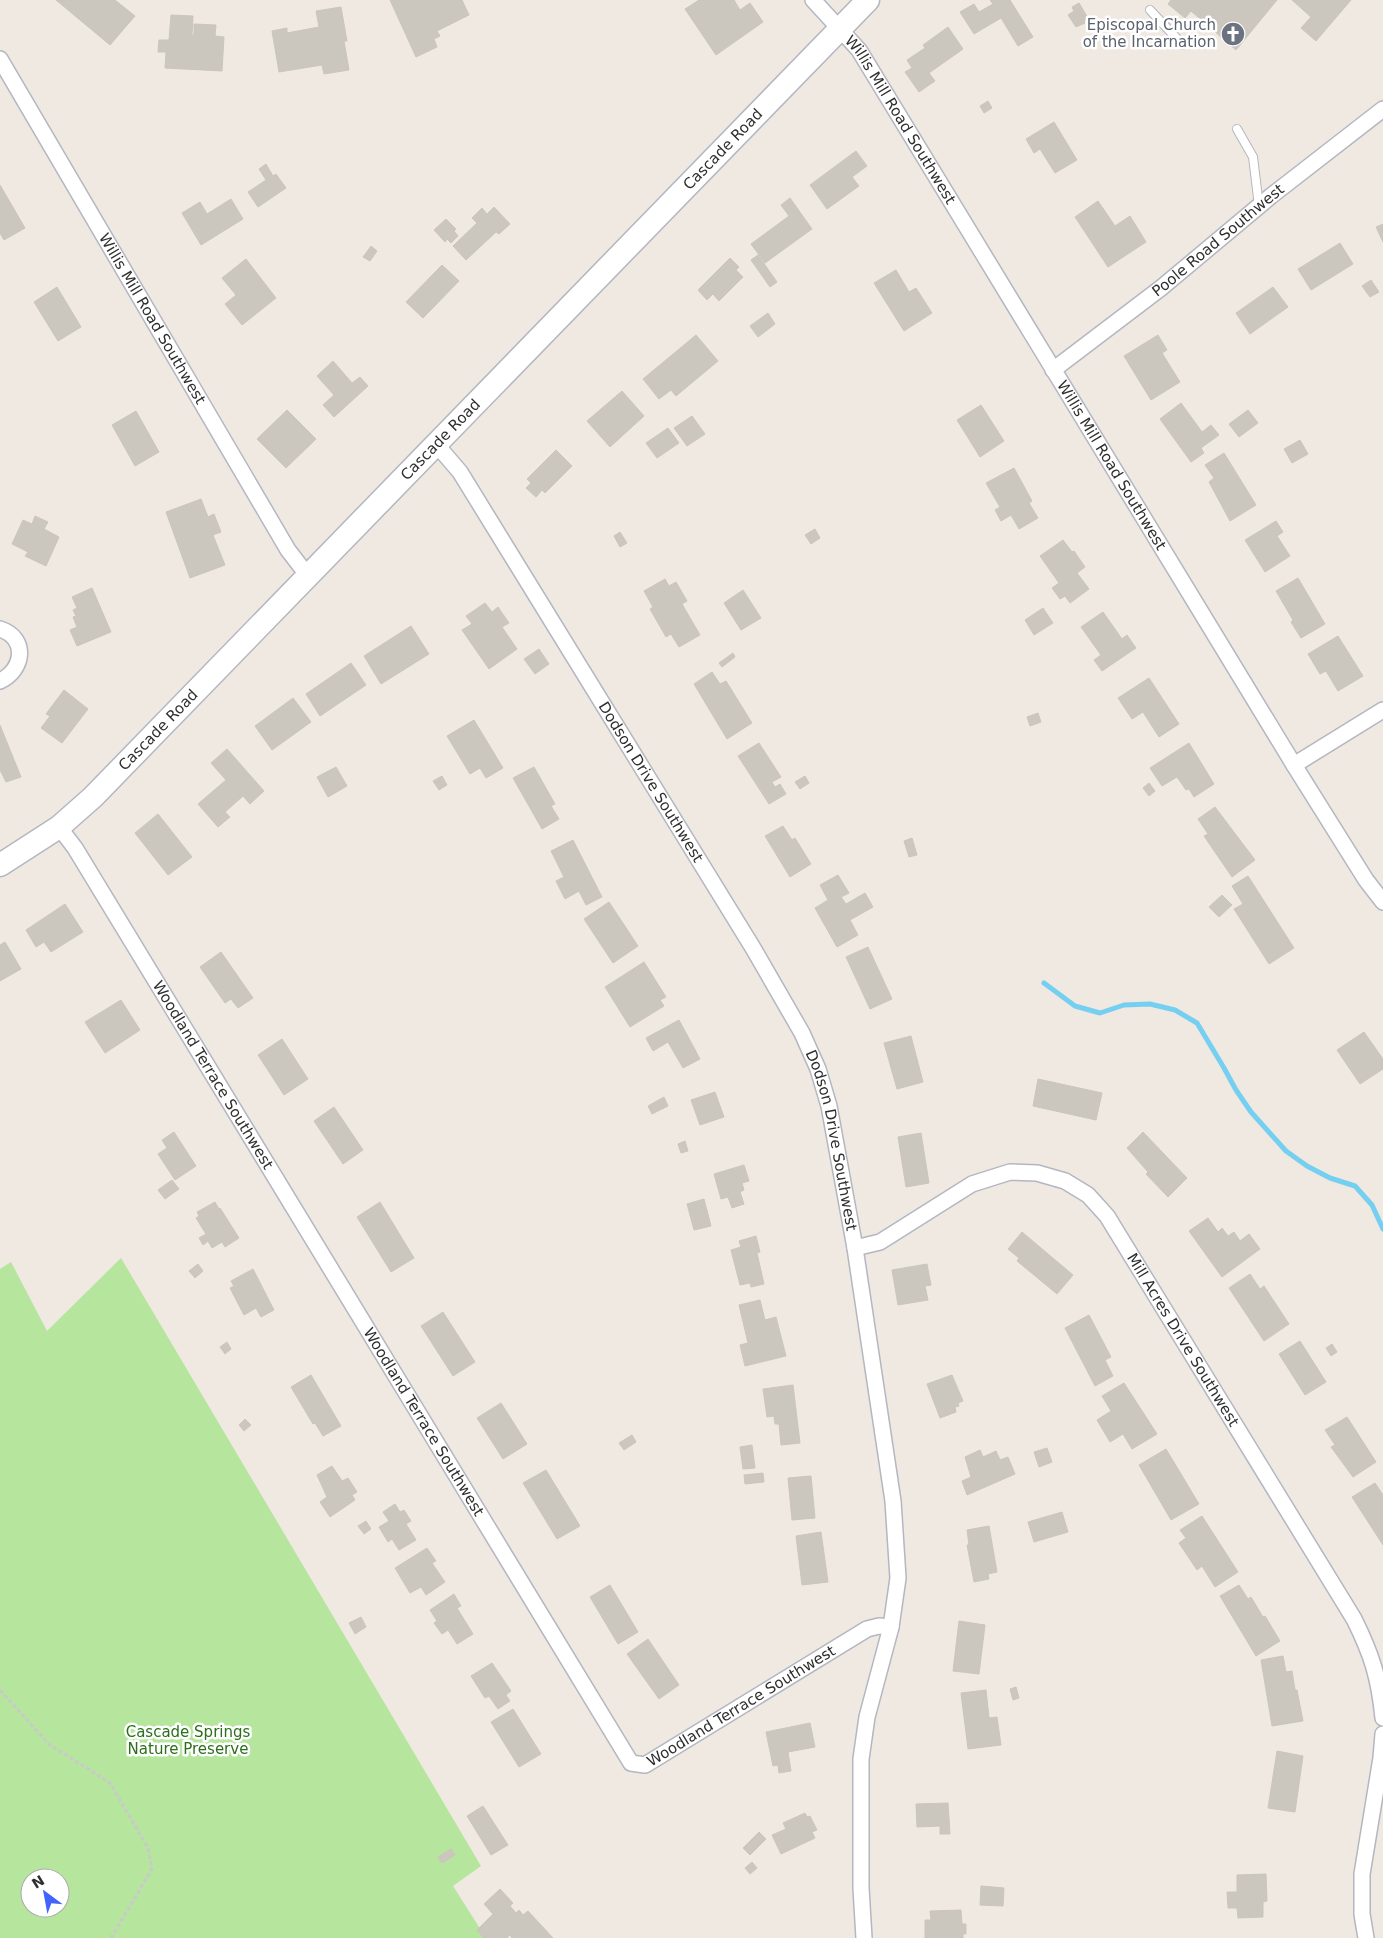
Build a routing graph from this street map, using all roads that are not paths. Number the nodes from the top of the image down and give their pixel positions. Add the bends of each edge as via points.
1 (813, 0) edge
2 (868, 0) edge
3 (1150, 10) dead end
4 (840, 29) junction
5 (1183, 44) dead end
6 (0, 59) edge
7 (1383, 109) edge
8 (1237, 129) dead end
9 (1259, 206) junction
10 (1053, 370) junction
11 (436, 444) junction
12 (308, 576) junction
13 (0, 630) edge
14 (0, 681) edge
15 (1383, 710) edge
16 (1294, 765) junction
17 (59, 827) junction
18 (0, 865) edge
19 (1383, 902) edge
20 (855, 1248) junction
21 (891, 1627) junction
22 (1383, 1718) edge
23 (1383, 1734) edge
24 (864, 1938) edge
25 (1366, 1938) edge

1 - 4 street, Willis Mill Road Southwest
2 - 4 main road, Cascade Road
3 - 5 lane
4 - 10 street, Willis Mill Road Southwest via 859,50
4 - 11 main road, Cascade Road
6 - 12 street, Willis Mill Road Southwest via 288,550
7 - 9 street, Poole Road Southwest
8 - 9 lane via 1253,157
9 - 10 street, Poole Road Southwest via 1161,288
10 - 16 street, Willis Mill Road Southwest
11 - 12 main road, Cascade Road
11 - 20 street, Dodson Drive Southwest via 460,472 802,1033 818,1069 829,1106
12 - 17 main road, Cascade Road via 93,797
13 - 14 street via 16,641 20,657 13,673
15 - 16 street
16 - 19 street, Willis Mill Road Southwest
17 - 18 main road, Cascade Road
17 - 21 street, Woodland Terrace Southwest via 86,865 632,1763 645,1764 867,1629
20 - 21 street, Dodson Drive Southwest via 893,1502 898,1578
20 - 22 street, Mill Acres Drive Southwest via 880,1242 972,1184 1010,1172 1037,1173 1065,1181 1088,1195 1108,1216 1354,1619 1368,1647 1380,1685
21 - 24 street, Dodson Drive Southwest via 867,1717 861,1759
23 - 25 street via 1362,1874

